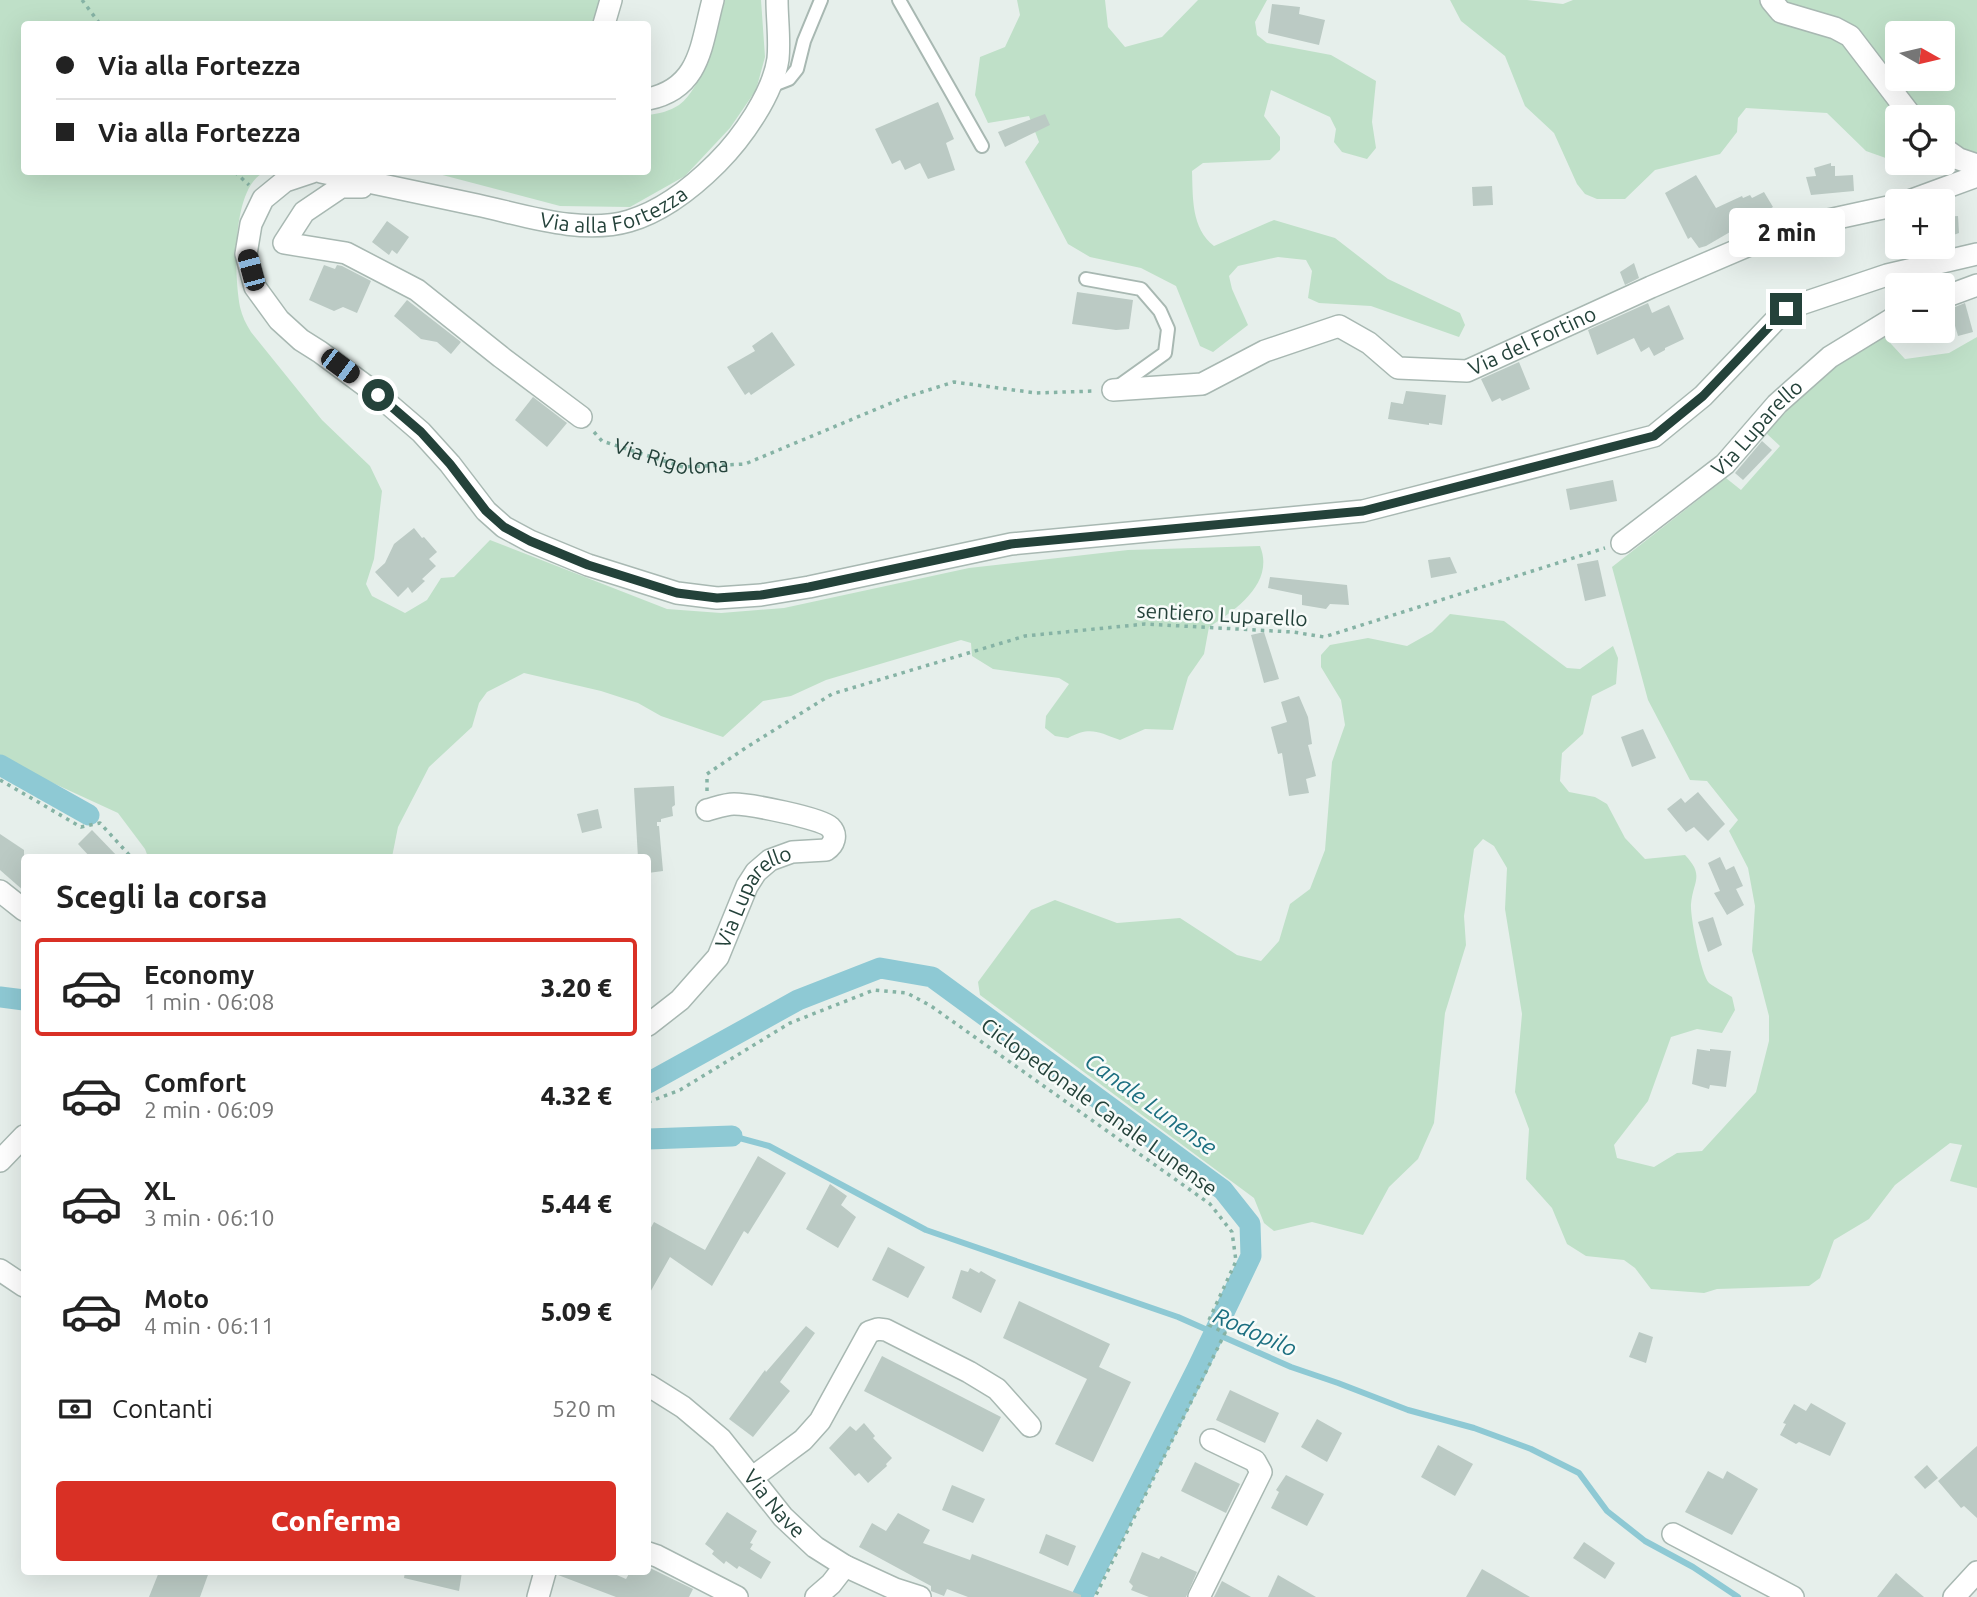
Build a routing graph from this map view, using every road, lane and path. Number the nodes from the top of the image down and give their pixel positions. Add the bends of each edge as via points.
1 (82, 0) edge
2 (611, 0) edge
3 (713, 0) edge
4 (777, 0) edge
5 (821, 0) edge
6 (899, 0) edge
7 (1771, 0) edge
8 (98, 21) edge
9 (605, 21) edge
10 (771, 86) junction
11 (651, 98) edge
12 (1903, 105) edge
13 (982, 146) dead end
14 (1955, 156) edge
15 (1977, 164) edge
16 (303, 175) edge
17 (335, 175) edge
18 (1977, 176) edge
19 (392, 187) junction
20 (1942, 189) edge
21 (1885, 208) edge
22 (1977, 254) edge
23 (1086, 279) dead end
24 (1977, 285) edge
25 (1955, 293) edge
26 (1885, 323) edge
27 (1113, 390) junction
28 (581, 417) joint
29 (1622, 543) joint
30 (0, 780) edge
31 (707, 810) joint
32 (128, 854) edge
33 (0, 891) edge
34 (21, 907) edge
35 (651, 1024) edge
36 (651, 1101) edge
37 (21, 1139) edge
38 (0, 1161) edge
39 (0, 1270) edge
40 (21, 1284) edge
41 (651, 1387) edge
42 (1030, 1426) dead end
43 (1211, 1440) dead end
44 (753, 1477) junction
45 (1673, 1534) dead end
46 (651, 1554) edge
47 (845, 1566) junction
48 (1977, 1572) edge
49 (544, 1575) edge
50 (538, 1597) edge
51 (737, 1597) edge
52 (816, 1597) edge
53 (920, 1597) edge
54 (1095, 1597) edge
55 (1199, 1597) edge
56 (1793, 1597) edge
57 (1954, 1597) edge

1 - 8 path
2 - 9 street
3 - 11 street via 697,62 681,86
4 - 10 street, Via alla Fortezza via 778,58
5 - 10 lane via 797,69 789,79
6 - 13 lane
7 - 12 street via 1781,12 1850,36
10 - 19 street, Via alla Fortezza via 726,154 699,181 661,208 628,222 591,226 538,220
14 - 15 street
16 - 22 street via 285,181 263,199 251,224 246,254 255,287 279,320 421,432 504,527 588,565 677,593 717,598 809,587 1011,544 1363,511 1654,436 1703,396 1786,309 1887,275
17 - 19 street, Via alla Fortezza
18 - 20 street
19 - 28 street via 341,187 304,212 284,243 346,253 417,290
21 - 27 street, Via del Fortino via 1787,229 1467,371 1398,369 1369,343 1339,326 1265,351 1202,384
23 - 27 lane via 1141,289 1168,329 1165,353
24 - 25 street
26 - 29 street, Via Luparello via 1830,357 1777,404 1726,464
27 - 28 path, Via Rigolona via 1036,393 954,382 903,398 745,464 682,467 602,441
29 - 31 path, sentiero Luparello via 1324,637 1145,624 1025,636 832,694 707,774
30 - 32 path via 81,827 100,823
31 - 35 street, Via Luparello via 732,804 774,810 828,825 834,839 826,850 792,852 770,860 756,872 718,957 680,1000
33 - 34 street
36 - 54 path, Ciclopedonale Canale Lunense via 680,1090 790,1023 874,990 907,993 1210,1204 1232,1233 1236,1261 1209,1320 1209,1325 1225,1333
37 - 38 street
39 - 40 street
41 - 44 street, Via Nave via 721,1439
42 - 44 street via 988,1384 878,1329 869,1332 820,1422
43 - 55 street via 1255,1461 1261,1472
44 - 47 street, Via Nave via 783,1517
45 - 56 street
46 - 51 street
47 - 52 street
47 - 53 street, Via Nave
48 - 57 street
49 - 50 street

